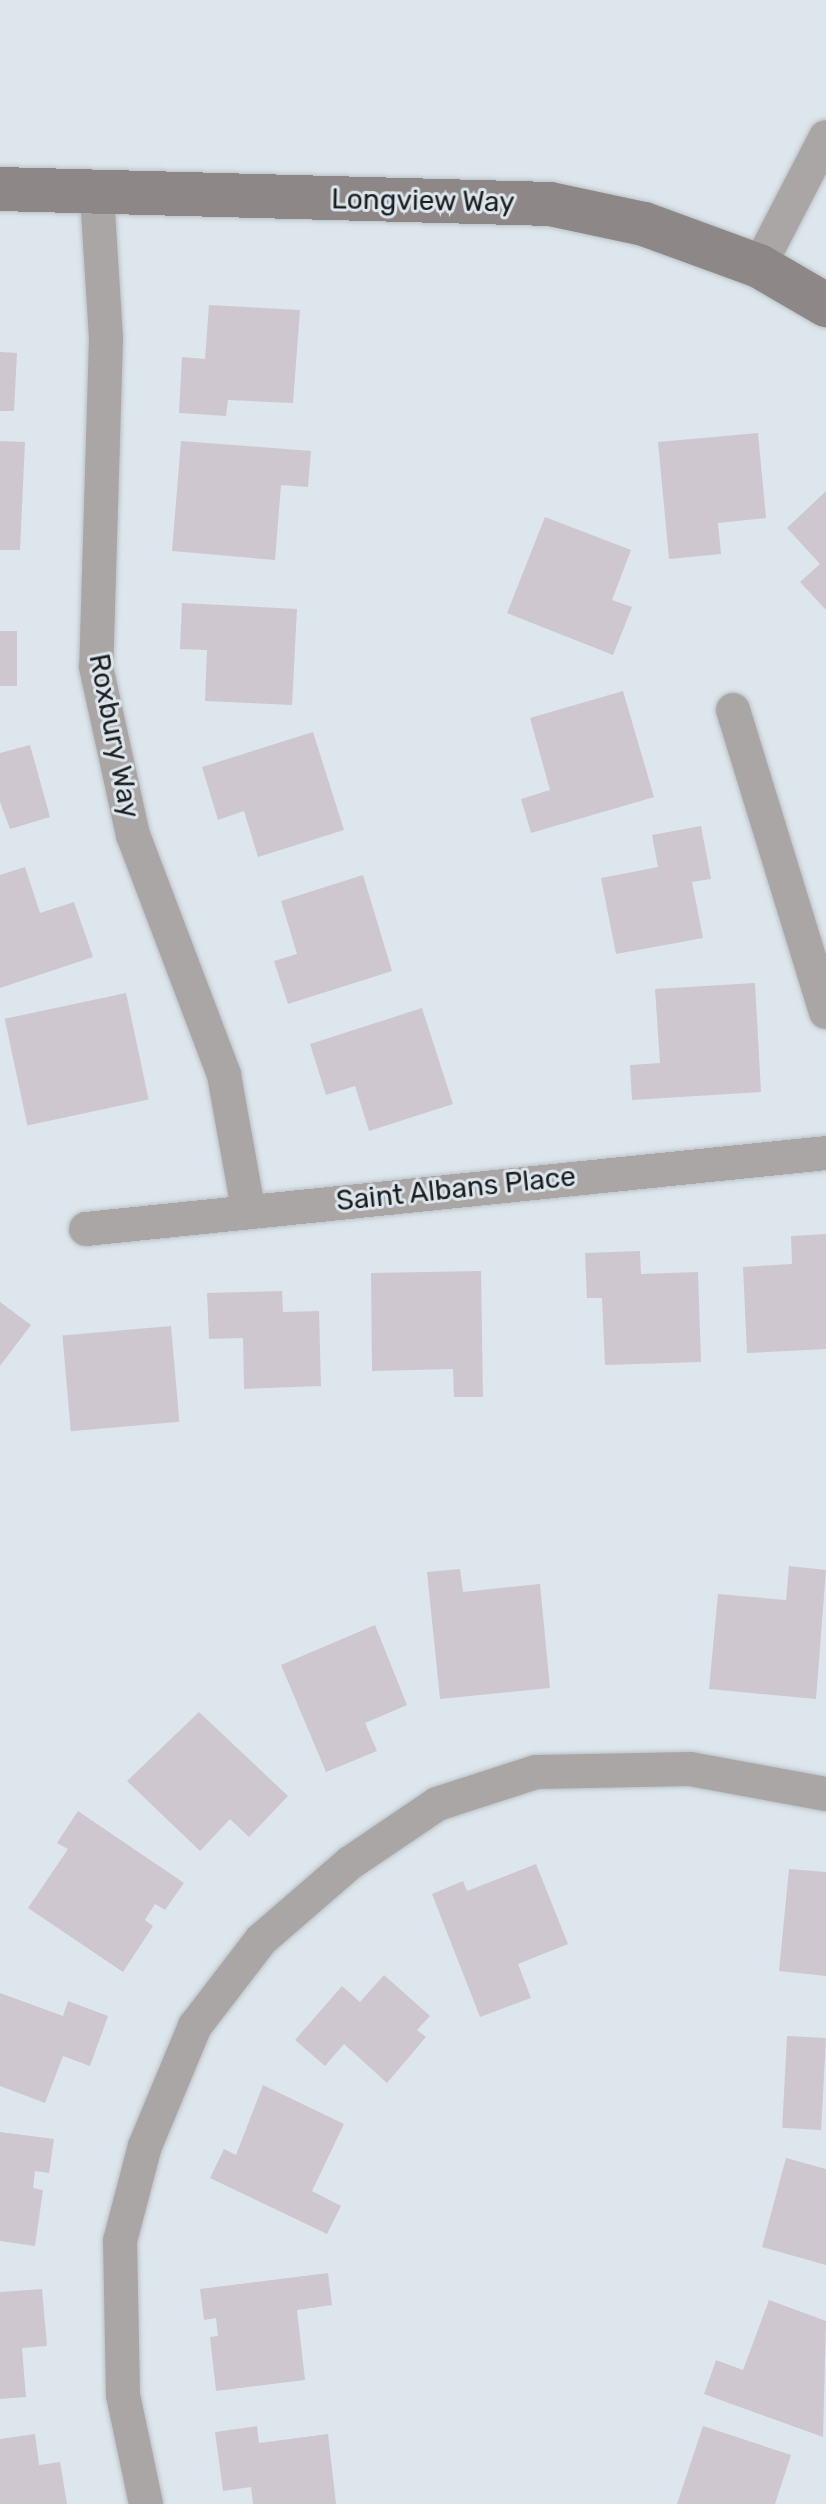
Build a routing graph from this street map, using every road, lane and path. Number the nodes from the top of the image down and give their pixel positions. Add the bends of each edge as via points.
1 (826, 137) edge
2 (0, 189) edge
3 (97, 195) junction
4 (759, 266) junction
5 (826, 305) edge
6 (733, 710) dead end
7 (826, 1012) edge
8 (826, 1153) edge
9 (248, 1209) junction
10 (86, 1229) dead end
11 (826, 1794) edge
12 (146, 2504) edge

1 - 4 street
2 - 3 street, Longview Way
3 - 4 street, Longview Way via 550,204 644,224
3 - 9 street, Roxbury Way via 106,338 96,667 133,835 224,1075
4 - 5 street, Longview Way
6 - 7 street
8 - 9 street, Saint Albans Place
9 - 10 street, Saint Albans Place
11 - 12 street via 690,1769 536,1772 437,1804 350,1863 261,1940 195,2026 145,2146 120,2241 123,2395

